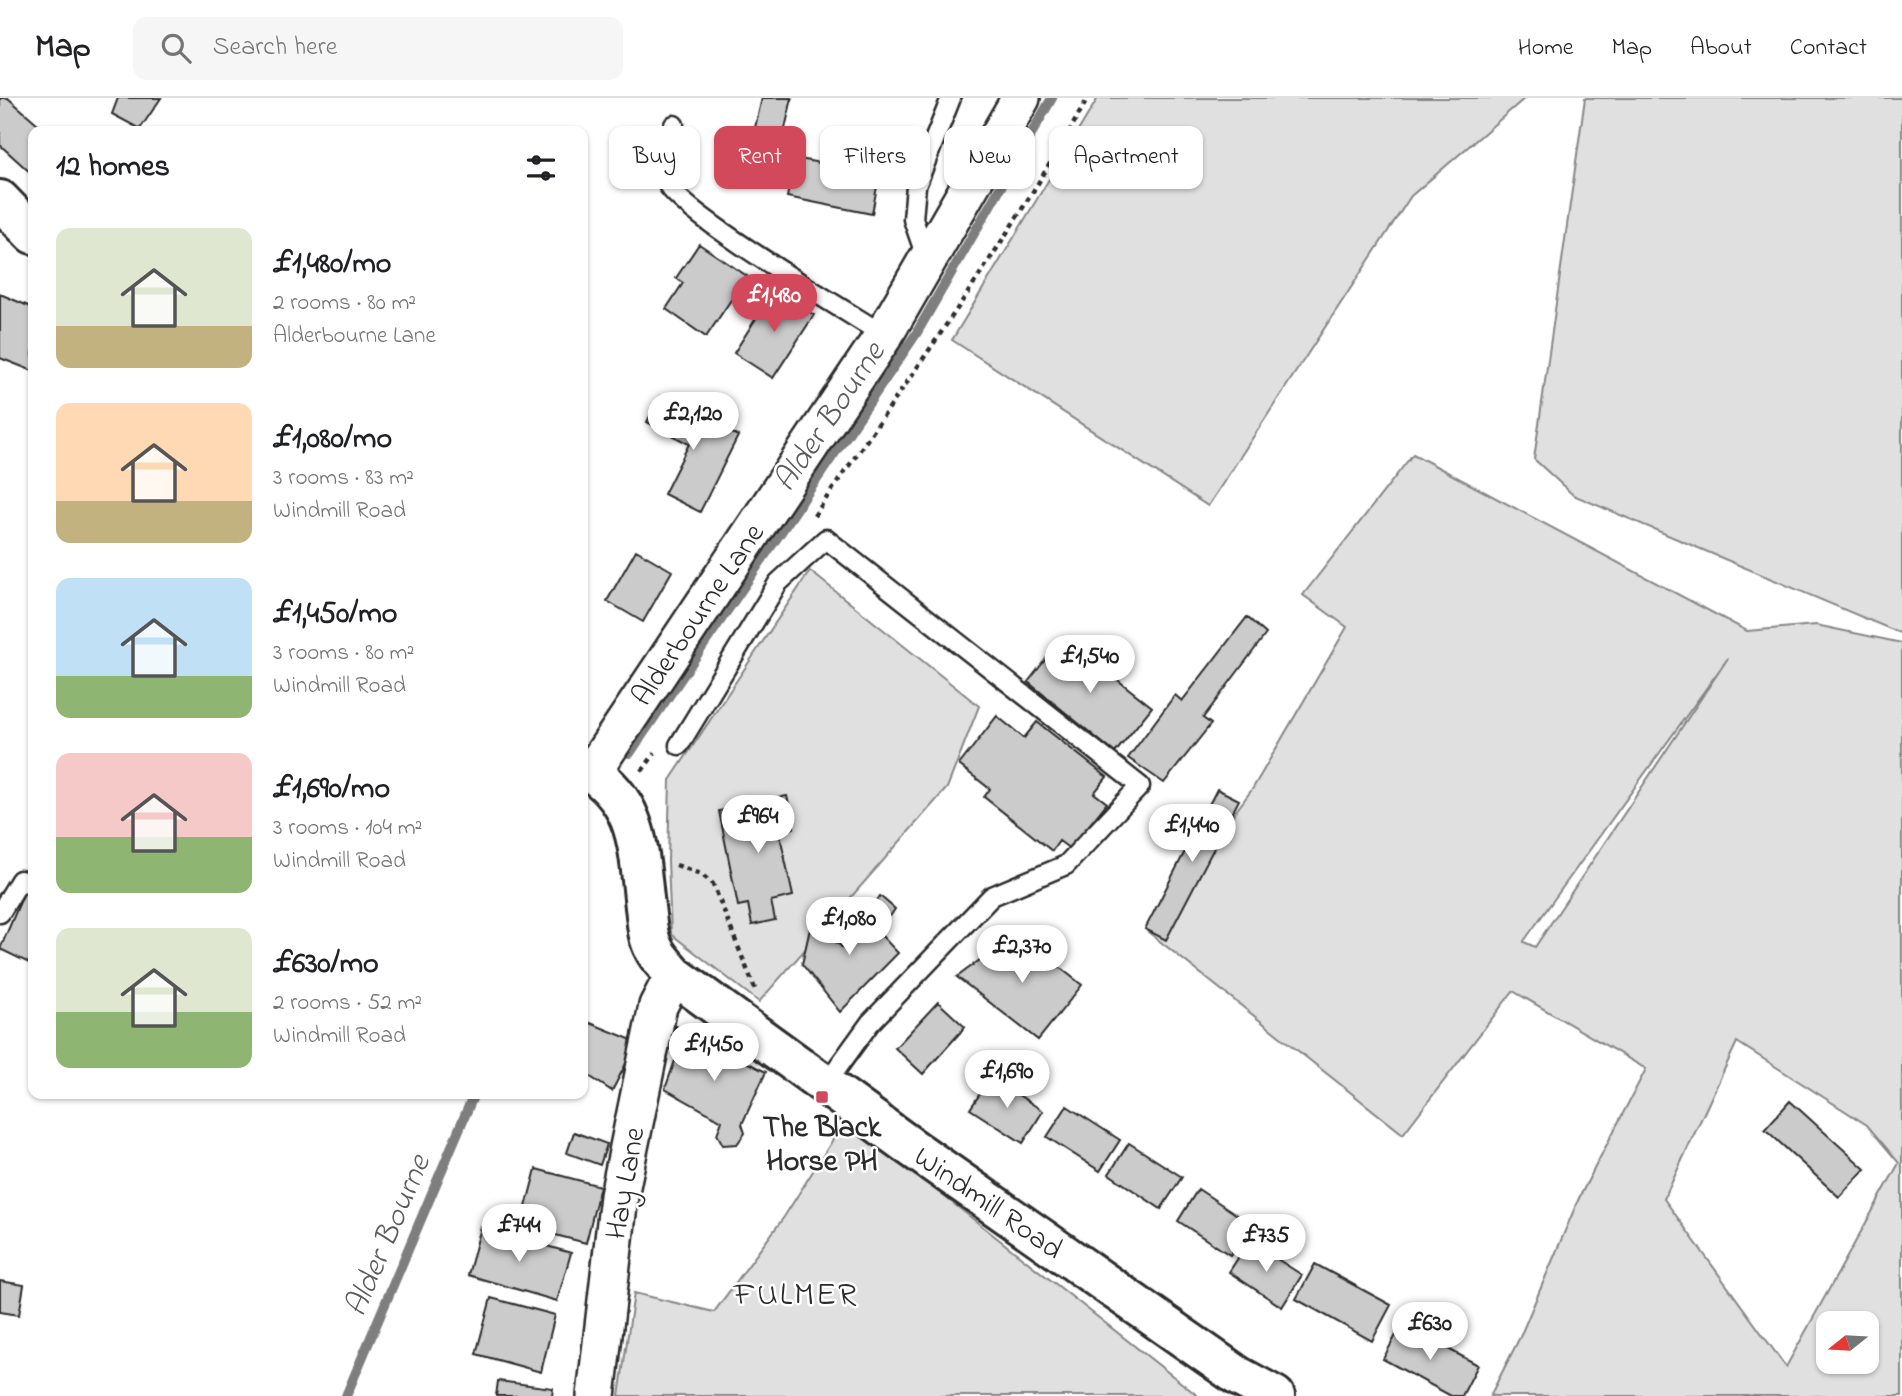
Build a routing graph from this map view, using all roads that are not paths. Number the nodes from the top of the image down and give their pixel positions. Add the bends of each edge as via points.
1 (951, 98) edge
2 (1021, 98) edge
3 (674, 125) dead end
4 (0, 200) edge
5 (28, 229) edge
6 (927, 260) junction
7 (884, 335) junction
8 (679, 745) dead end
9 (588, 769) edge
10 (588, 771) edge
11 (28, 883) edge
12 (0, 913) edge
13 (674, 975) junction
14 (825, 1085) junction
15 (596, 1396) edge
16 (1275, 1396) edge

1 - 6 lane via 916,186 914,219
2 - 6 street, Alderbourne Lane
3 - 7 lane via 663,170 678,198
4 - 5 street
6 - 7 street, Alderbourne Lane
7 - 9 street, Alderbourne Lane
8 - 14 lane via 778,583 826,539 1140,786 1066,865 992,896 870,1023
10 - 13 street, Windmill Road via 614,789 637,835 651,939
11 - 12 lane via 20,880
13 - 14 street, Windmill Road
13 - 15 street, Hay Lane via 658,1006 619,1196
14 - 16 street, Windmill Road via 1238,1376

